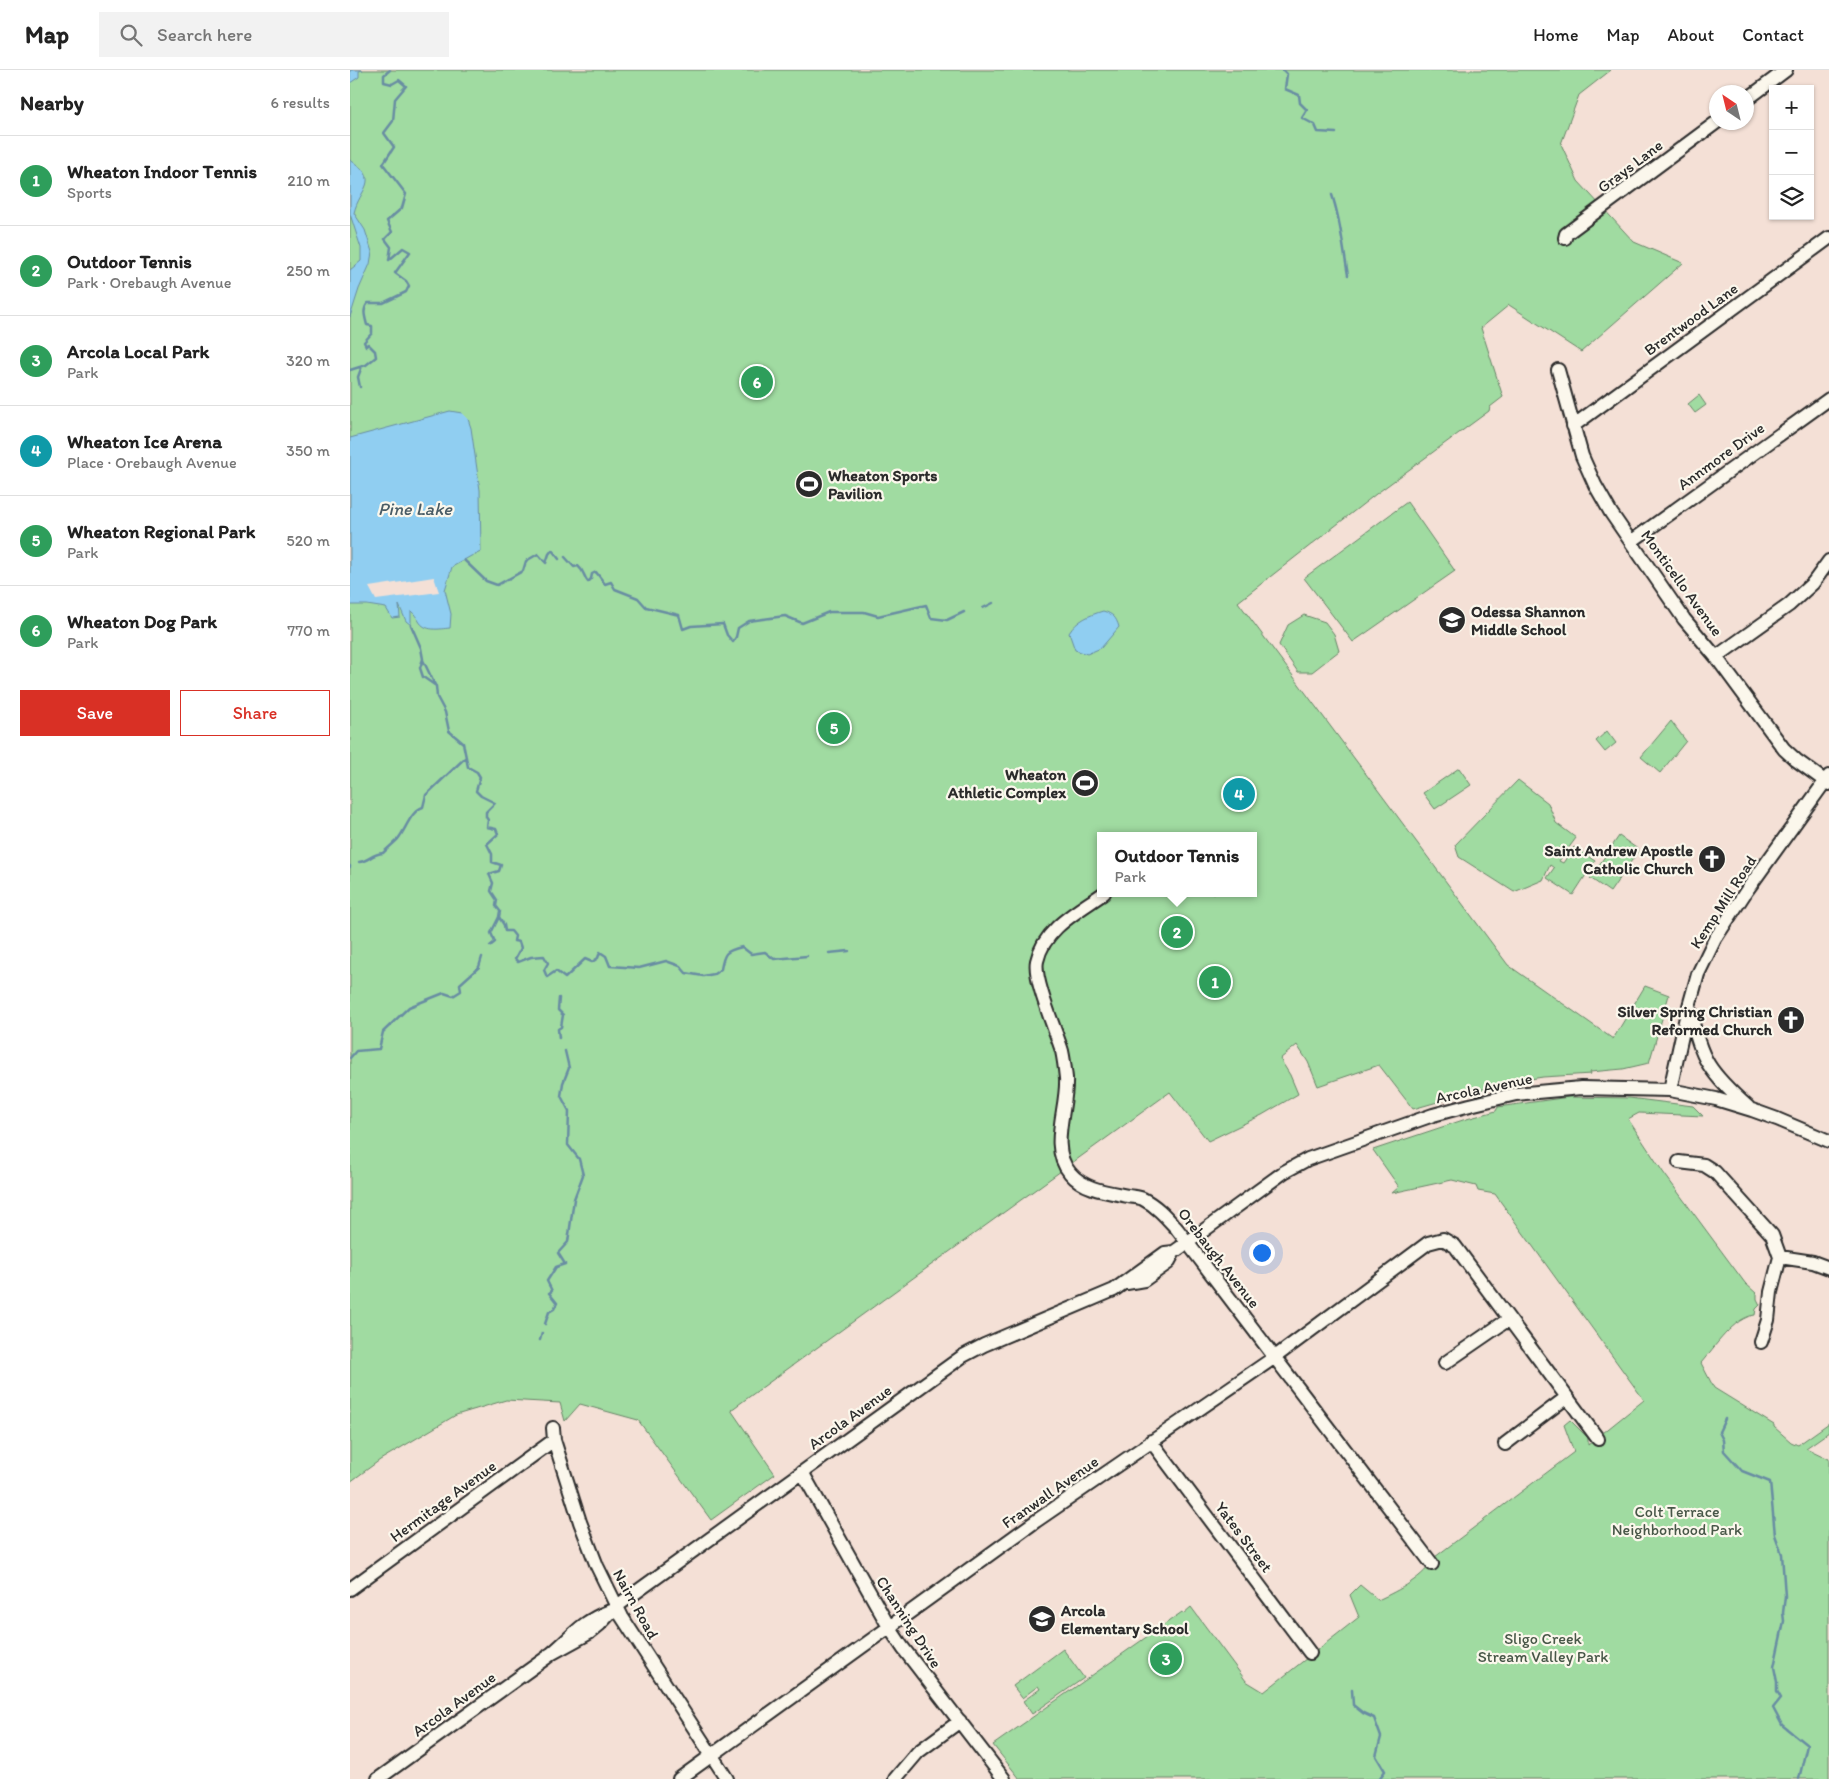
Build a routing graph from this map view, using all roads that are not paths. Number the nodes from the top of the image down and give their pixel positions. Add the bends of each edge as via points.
1 (1786, 70) edge
2 (1754, 94) edge
3 (1709, 128) edge
4 (1564, 238) dead end
5 (1829, 238) edge
6 (1558, 370) dead end
7 (1829, 399) edge
8 (1573, 426) junction
9 (1632, 541) junction
10 (1829, 561) edge
11 (1716, 657) junction
12 (1828, 780) edge
13 (1098, 897) edge
14 (1689, 1004) junction
15 (1670, 1090) junction
16 (1752, 1110) junction
17 (1829, 1141) edge
18 (1679, 1162) dead end
19 (1188, 1242) junction
20 (1780, 1257) junction
21 (1829, 1268) edge
22 (1509, 1319) junction
23 (1761, 1342) dead end
24 (1275, 1357) junction
25 (1445, 1363) dead end
26 (1567, 1397) junction
27 (554, 1434) joint
28 (1598, 1439) dead end
29 (1151, 1441) junction
30 (1505, 1444) dead end
31 (802, 1472) junction
32 (1432, 1564) dead end
33 (350, 1588) edge
34 (614, 1609) junction
35 (889, 1627) junction
36 (1310, 1653) dead end
37 (960, 1722) junction
38 (712, 1755) junction
39 (378, 1779) edge
40 (680, 1779) edge
41 (726, 1779) edge
42 (895, 1779) edge
43 (1004, 1779) edge

1 - 2 street
3 - 4 street, Grays Lane
5 - 8 street, Brentwood Lane
6 - 8 street, Monticello Avenue
7 - 9 street, Annmore Drive
8 - 9 street, Monticello Avenue via 1595,485
9 - 11 street, Monticello Avenue via 1684,619
10 - 11 street via 1813,583 1789,605
11 - 12 street, Monticello Avenue via 1784,749
12 - 14 street, Kemp Mill Road via 1715,939 1698,974
13 - 19 street, Orebaugh Avenue via 1054,929 1042,944 1036,963 1039,986 1062,1053 1066,1080 1060,1137 1062,1161 1079,1182 1095,1189 1142,1199 1162,1212
14 - 15 street, Kemp Mill Road
14 - 16 street via 1706,1063 1720,1082
15 - 16 street, Arcola Avenue
15 - 19 street, Arcola Avenue via 1581,1088 1516,1094 1433,1116 1300,1163
16 - 17 street, Arcola Avenue
18 - 20 street via 1704,1165 1715,1172 1772,1235
19 - 24 street, Orebaugh Avenue
19 - 31 street, Arcola Avenue via 1174,1252 1166,1253 1114,1290 963,1356
20 - 21 street
20 - 23 street
22 - 24 street, Franwall Avenue via 1455,1246 1443,1239 1428,1243
22 - 25 street
22 - 26 street
24 - 29 street, Franwall Avenue
24 - 32 street, Orebaugh Avenue
26 - 28 street
26 - 30 street
27 - 33 street, Hermitage Avenue
27 - 34 street, Nairn Road via 580,1522
29 - 35 street, Franwall Avenue
29 - 36 street, Yates Street
31 - 34 street, Arcola Avenue
31 - 35 street, Channing Drive
34 - 38 street, Nairn Road
34 - 39 street, Arcola Avenue via 583,1624 549,1655
35 - 37 street, Channing Drive
35 - 38 street, Franwall Avenue
37 - 42 street via 918,1752
37 - 43 street, Channing Drive
38 - 40 street, Franwall Avenue
38 - 41 street, Nairn Road

